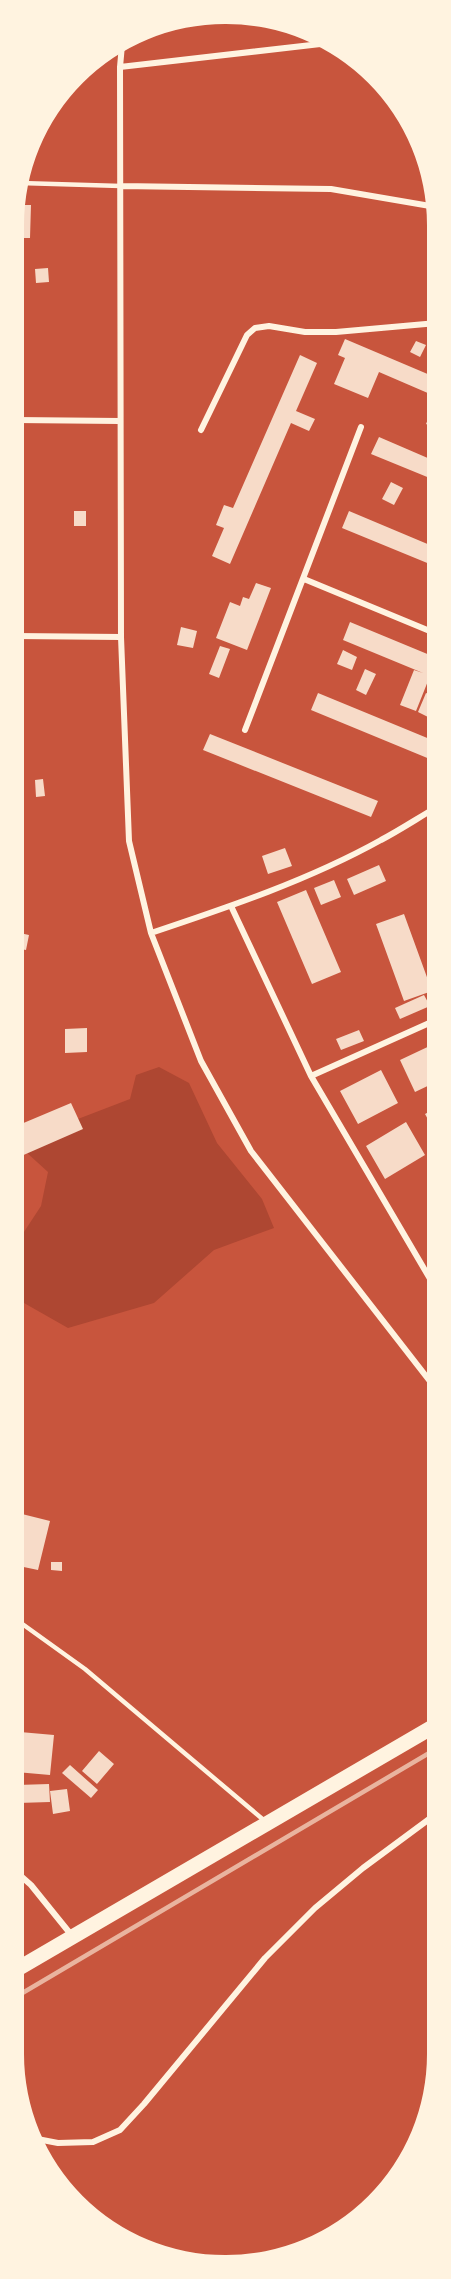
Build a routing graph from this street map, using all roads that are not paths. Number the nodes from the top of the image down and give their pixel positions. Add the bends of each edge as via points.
1 (314, 45) edge
2 (121, 54) edge
3 (120, 67) junction
4 (29, 183) edge
5 (121, 186) junction
6 (426, 205) edge
7 (427, 324) edge
8 (24, 420) edge
9 (120, 420) junction
10 (361, 427) dead end
11 (201, 430) dead end
12 (304, 579) junction
13 (427, 629) edge
14 (24, 636) edge
15 (121, 637) junction
16 (245, 730) dead end
17 (427, 813) edge
18 (231, 906) junction
19 (151, 933) junction
20 (427, 1024) edge
21 (310, 1076) junction
22 (427, 1274) edge
23 (427, 1377) edge
24 (24, 1625) edge
25 (427, 1730) edge
26 (427, 1821) edge
27 (268, 1824) junction
28 (24, 1879) edge
29 (73, 1937) junction
30 (24, 1965) edge
31 (44, 2140) edge

1 - 3 street
2 - 3 street
3 - 5 street
4 - 5 lane
5 - 6 street via 331,189
5 - 9 street
7 - 11 street via 336,332 255,328 247,335
8 - 9 street
9 - 15 street
10 - 12 street
12 - 13 street
12 - 16 street
14 - 15 street
15 - 19 street via 129,841
17 - 18 street via 332,864
18 - 19 street
18 - 21 street
19 - 23 street via 201,1061 251,1151
20 - 21 street
21 - 22 street
24 - 27 lane via 85,1669
25 - 27 main road
26 - 31 street via 315,1908 265,1958 120,2130 93,2142
27 - 29 main road
28 - 29 street
29 - 30 main road

